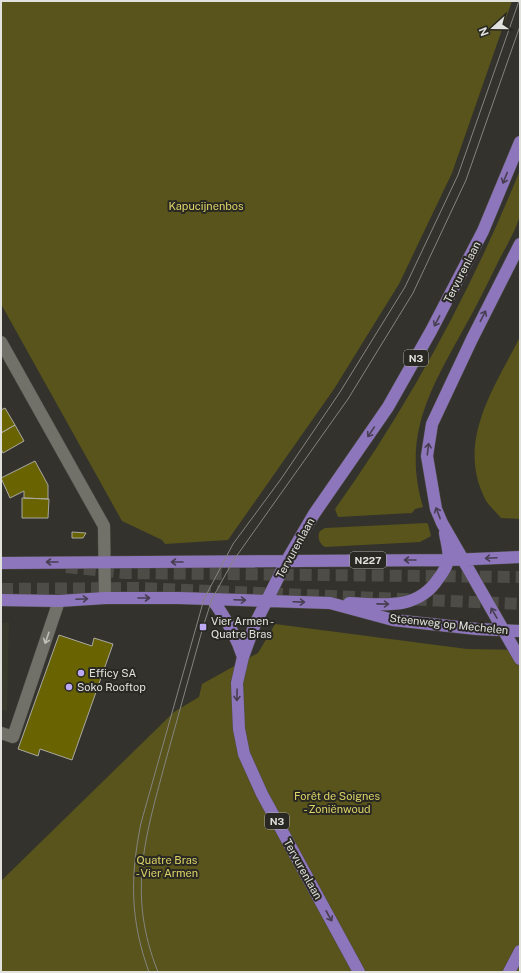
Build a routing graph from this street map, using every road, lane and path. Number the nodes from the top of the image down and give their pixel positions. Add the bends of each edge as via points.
1 (520, 142) edge
2 (520, 244) edge
3 (1, 342) edge
4 (444, 528) junction
5 (520, 557) edge
6 (287, 560) junction
7 (449, 560) junction
8 (463, 560) junction
9 (1, 562) edge
10 (105, 562) junction
11 (105, 598) junction
12 (212, 599) junction
13 (1, 600) edge
14 (268, 600) junction
15 (59, 601) junction
16 (330, 603) junction
17 (503, 631) junction
18 (520, 631) edge
19 (243, 657) junction
20 (520, 659) edge
21 (1, 733) edge
22 (520, 951) edge
23 (360, 972) edge
24 (509, 972) edge

1 -> 6 main road, Tervurenlaan / N3 via 483,231 431,331 388,407 314,514
4 -> 2 main road via 436,509 428,456 432,424
3 - 10 street via 104,526
4 - 7 main road
4 - 8 main road
5 -> 8 main road
7 -> 6 main road, N227
6 -> 10 main road, N227
6 - 14 main road, Tervurenlaan / N3
7 - 8 main road, N227
16 -> 7 main road via 397,604 415,600 431,590
17 -> 8 main road
10 -> 9 main road, N227
10 - 11 street
11 -> 12 main road, Steenweg op Mechelen
15 -> 11 main road, Steenweg op Mechelen
12 -> 14 main road, Steenweg op Mechelen
12 - 19 main road via 238,642
13 - 15 main road, Steenweg op Mechelen
14 -> 16 main road, Steenweg op Mechelen
14 - 19 main road, Tervurenlaan / N3 via 255,624
15 -> 21 street via 13,738
16 - 17 main road, Steenweg op Mechelen via 393,620
17 - 18 main road, Steenweg op Mechelen
17 - 20 main road
19 -> 23 main road, Tervurenlaan / N3 via 237,683 237,703 244,754 262,794
22 - 24 main road

